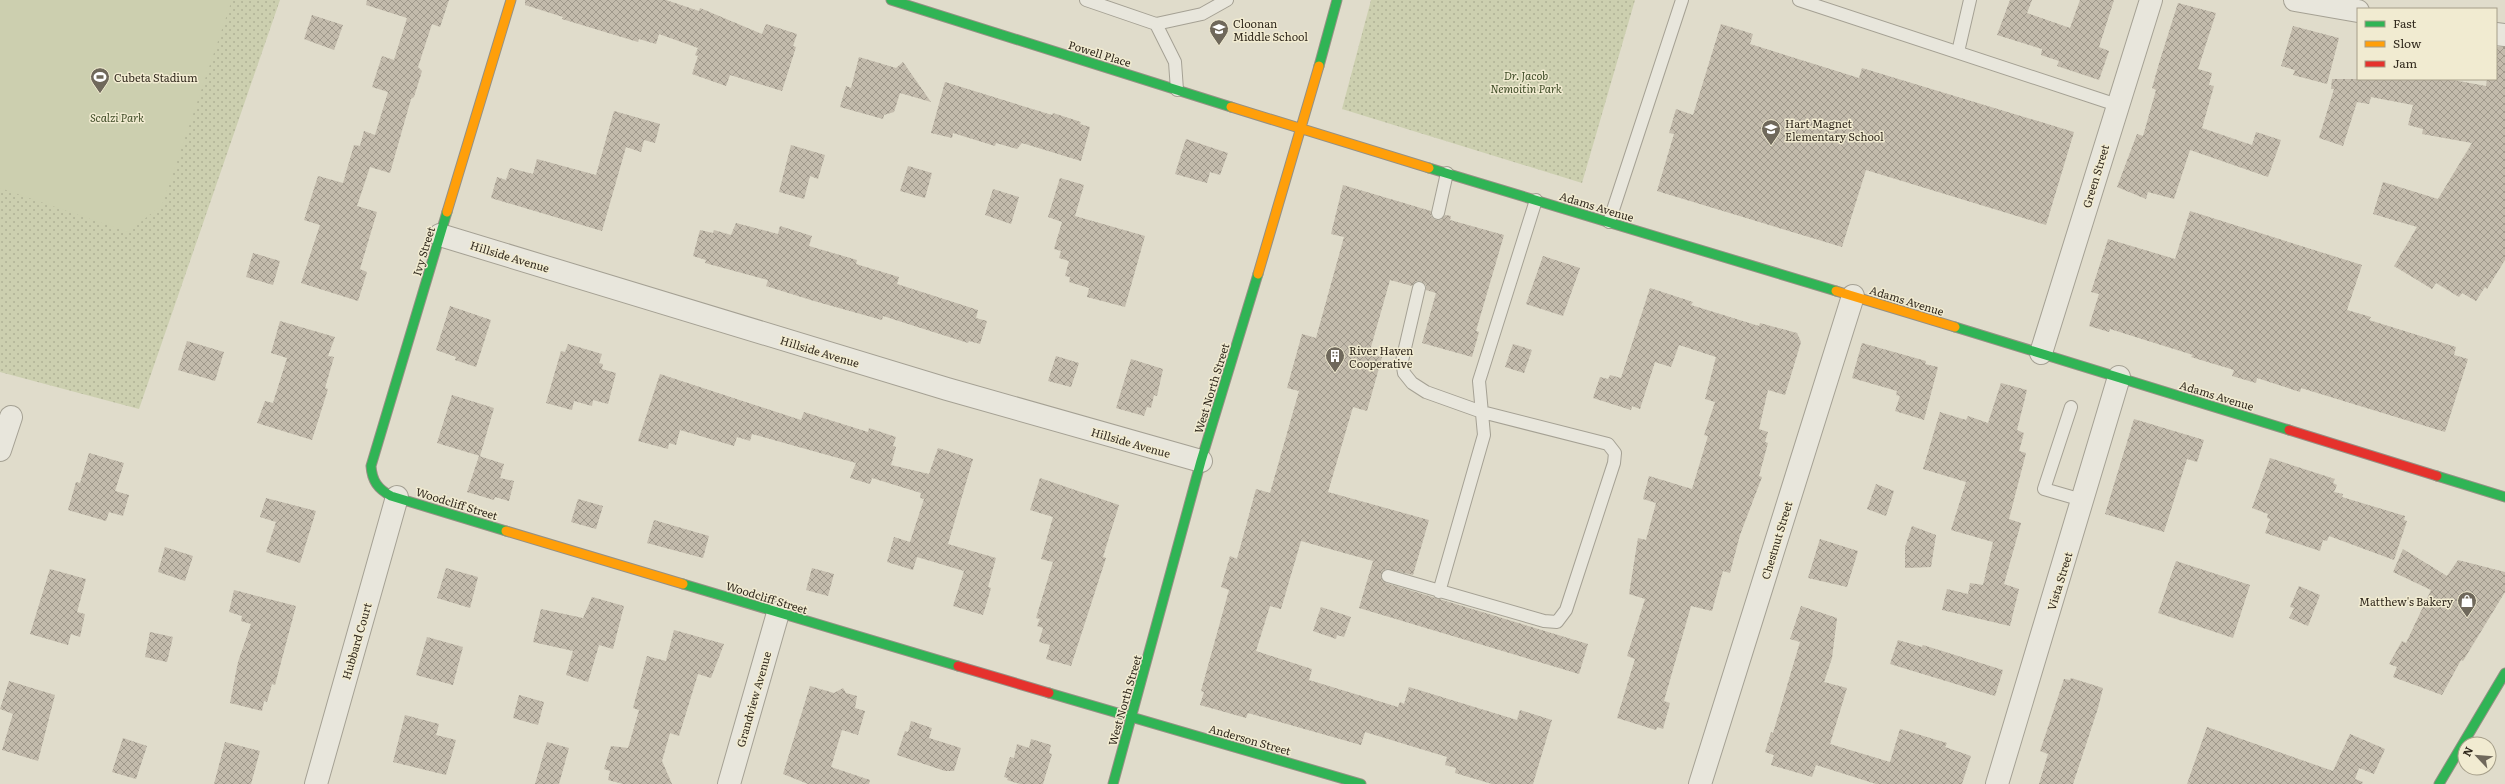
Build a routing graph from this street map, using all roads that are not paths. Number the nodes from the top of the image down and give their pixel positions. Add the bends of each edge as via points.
1 (511, 0) edge
2 (891, 0) edge
3 (1086, 0) edge
4 (1226, 0) edge
5 (1337, 0) edge
6 (1682, 0) edge
7 (1799, 0) edge
8 (1970, 0) edge
9 (2151, 0) edge
10 (2295, 0) edge
11 (2357, 11) edge
12 (1156, 24) junction
13 (1958, 52) junction
14 (1177, 90) junction
15 (2117, 105) junction
16 (1301, 129) junction
17 (1447, 173) junction
18 (1536, 200) junction
19 (1438, 213) dead end
20 (1608, 222) junction
21 (440, 235) junction
22 (1419, 288) dead end
23 (1853, 296) junction
24 (2041, 353) junction
25 (2119, 377) junction
26 (2071, 407) dead end
27 (1482, 412) junction
28 (11, 417) dead end
29 (0, 450) edge
30 (1202, 461) junction
31 (397, 498) junction
32 (2505, 498) edge
33 (2082, 500) junction
34 (1388, 576) dead end
35 (1439, 592) junction
36 (778, 613) junction
37 (2505, 673) edge
38 (1132, 718) junction
39 (316, 784) edge
40 (729, 784) edge
41 (1113, 784) edge
42 (1360, 784) edge
43 (1700, 784) edge
44 (1997, 784) edge
45 (2439, 784) edge

1 - 21 street, Ivy Street
2 - 14 street, Powell Place
3 - 12 lane
4 - 12 lane via 1202,14
5 - 16 street, West North Street
6 - 20 lane
7 - 13 lane
8 - 13 lane
9 - 15 street, Green Street
10 - 11 street
12 - 14 lane via 1175,62
13 - 15 lane
14 - 16 street, Powell Place
15 - 24 street, Green Street
16 - 17 street, Adams Avenue
16 - 30 street, West North Street
17 - 18 street, Adams Avenue
17 - 19 lane
18 - 20 street, Adams Avenue
18 - 27 lane via 1481,374 1479,394
20 - 23 street, Adams Avenue
21 - 30 street, Hillside Avenue via 947,389
21 - 31 street, Ivy Street via 371,466 372,478 378,488
22 - 27 lane via 1402,361 1404,373 1412,383 1426,392
23 - 24 street, Adams Avenue
23 - 43 street, Chestnut Street
24 - 25 street, Adams Avenue
25 - 32 street, Adams Avenue
25 - 33 street, Vista Street
26 - 33 lane via 2044,488
27 - 35 lane via 1484,435 1479,458
27 - 35 lane via 1608,444 1615,452 1614,463 1566,610 1557,622 1544,622
28 - 29 street
30 - 38 street, West North Street
31 - 36 street, Woodcliff Street
31 - 39 street, Hubbard Court
33 - 44 street, Vista Street
34 - 35 lane
36 - 38 street, Woodcliff Street
36 - 40 street, Grandview Avenue
37 - 45 street
38 - 41 street, West North Street
38 - 42 street, Anderson Street

